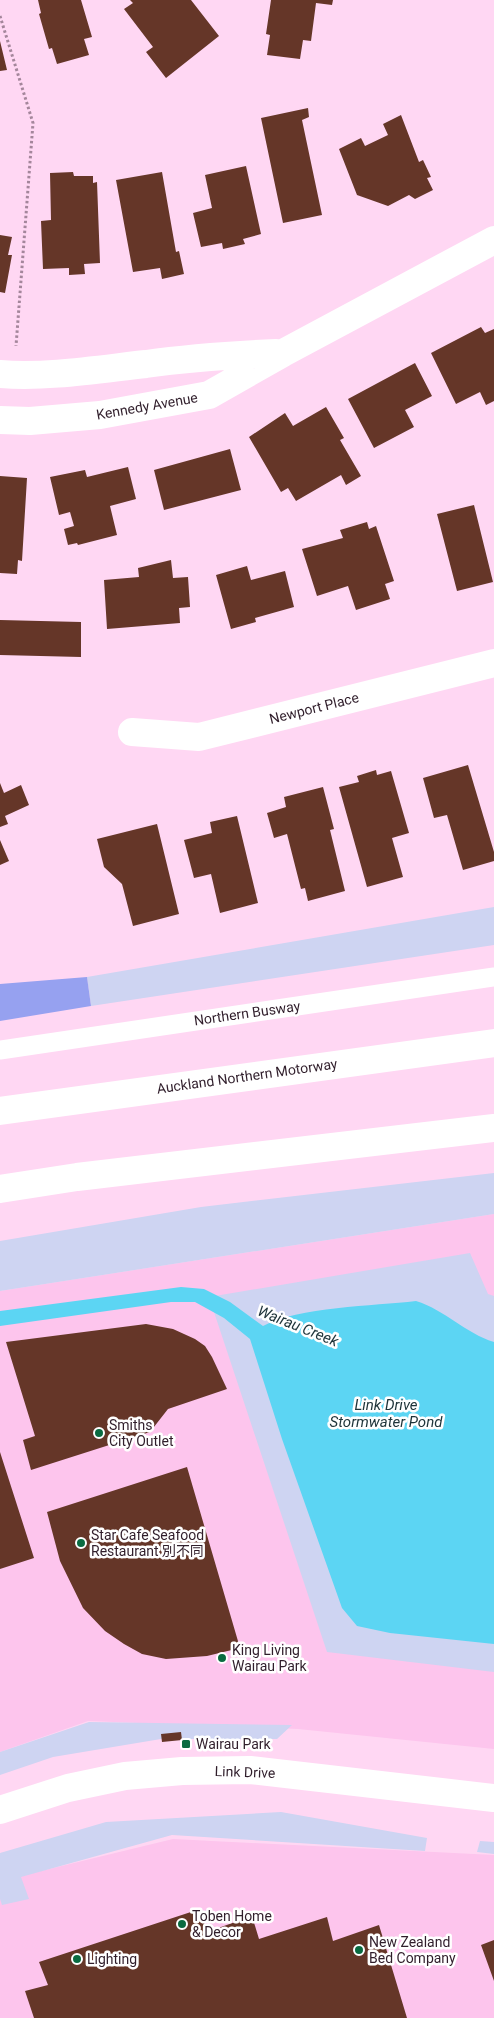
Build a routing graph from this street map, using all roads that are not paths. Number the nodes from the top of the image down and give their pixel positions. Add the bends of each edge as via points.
1 (494, 240) edge
2 (283, 353) junction
3 (0, 374) edge
4 (0, 420) edge
5 (494, 663) edge
6 (132, 732) dead end
7 (494, 977) edge
8 (494, 1043) edge
9 (0, 1050) edge
10 (0, 1111) edge
11 (494, 1128) edge
12 (0, 1190) edge
13 (494, 1798) edge
14 (0, 1810) edge

1 - 2 main road, Kennedy Avenue
2 - 3 main road, Kennedy Avenue via 200,357 92,370
2 - 4 main road, Kennedy Avenue via 208,395 100,415
5 - 6 main road, Newport Place via 199,737
7 - 9 lane, Northern Busway
8 - 10 main road, Auckland Northern Motorway
11 - 12 main road via 76,1177
13 - 14 main road, Link Drive via 250,1770 182,1771 125,1776 68,1788

